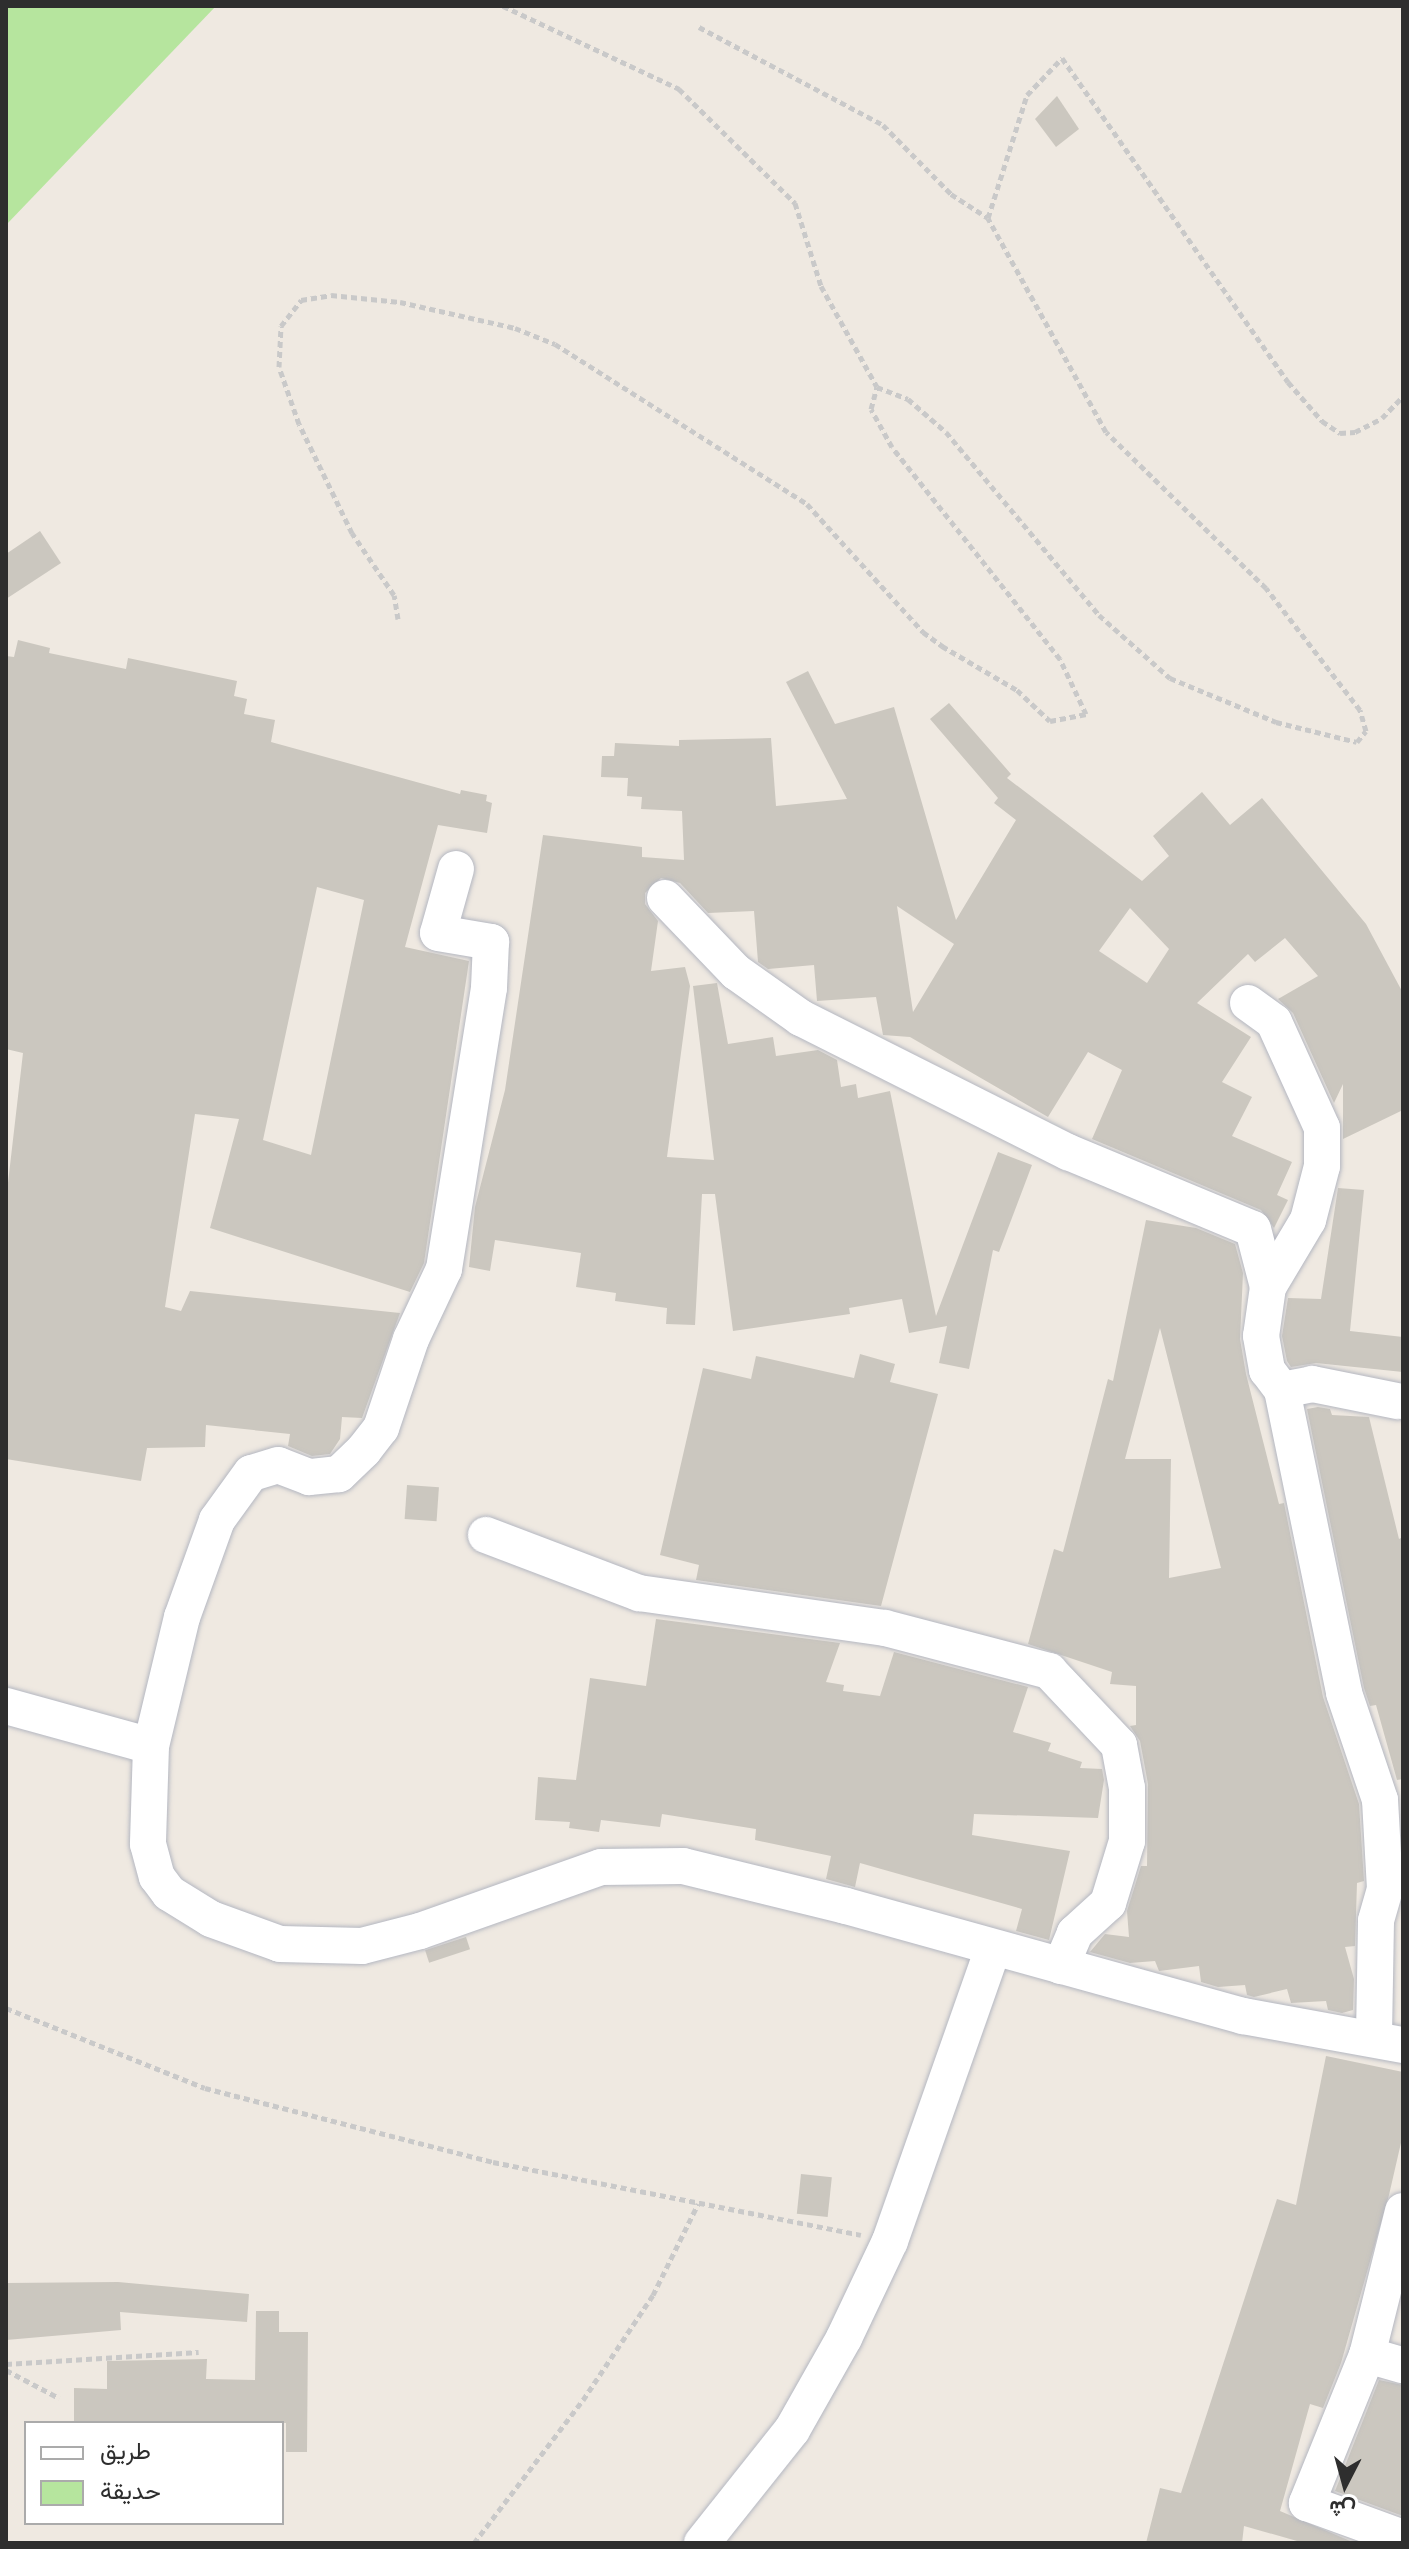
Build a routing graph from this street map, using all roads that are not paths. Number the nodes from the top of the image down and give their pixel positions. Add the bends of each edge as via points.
1 (456, 869) dead end
2 (665, 898) dead end
3 (1248, 1003) dead end
4 (1268, 1287) junction
5 (1282, 1390) junction
6 (1397, 1401) dead end
7 (486, 1535) dead end
8 (6, 1706) edge
9 (151, 1746) junction
10 (993, 1949) junction
11 (1061, 1966) junction
12 (1388, 2042) edge
13 (1403, 2211) edge
14 (1367, 2355) junction
15 (1403, 2365) edge
16 (1403, 2538) edge
17 (702, 2543) edge

1 - 9 street via 438,933 491,942 489,988 444,1269 411,1339 381,1428 364,1450 339,1474 309,1477 278,1465 251,1473 217,1520 182,1617
2 - 4 street via 736,972 801,1018 1068,1152 1253,1229
3 - 4 street via 1274,1022 1322,1128 1322,1166 1308,1220
4 - 5 street via 1261,1336 1267,1370
5 - 6 street via 1312,1384
5 - 12 street via 1344,1693 1380,1800 1385,1889 1376,1921
7 - 11 street via 639,1593 885,1628 1049,1671 1119,1745 1127,1788 1127,1841 1108,1903 1075,1933
8 - 9 street
9 - 10 street via 148,1844 157,1877 189,1908 280,1944 362,1946 601,1867 632,1864 683,1866 741,1878
10 - 11 street
10 - 17 street via 890,2241 792,2430
11 - 12 street via 1243,2016
13 - 14 street
14 - 15 street
14 - 16 street via 1307,2503

